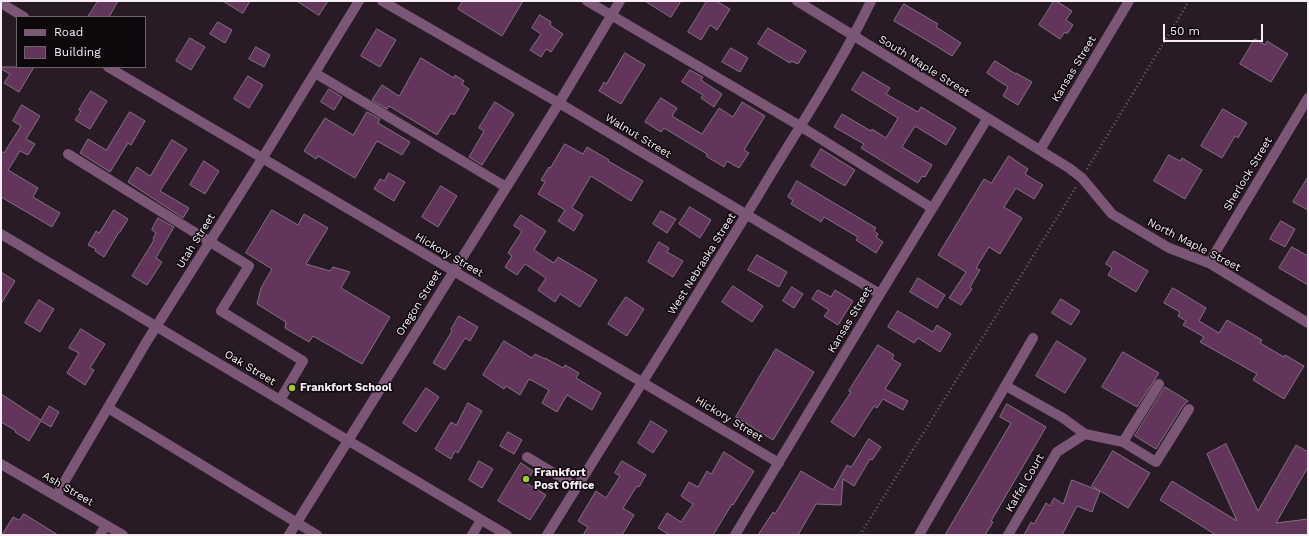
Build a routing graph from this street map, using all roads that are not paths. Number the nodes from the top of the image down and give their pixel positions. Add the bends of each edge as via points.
1 (359, 1) edge
2 (382, 1) edge
3 (587, 1) edge
4 (620, 1) edge
5 (797, 1) edge
6 (871, 1) edge
7 (1129, 1) edge
8 (1, 4) edge
9 (611, 15) junction
10 (22, 16) edge
11 (854, 36) junction
12 (110, 68) edge
13 (315, 73) junction
14 (1308, 98) edge
15 (559, 103) junction
16 (987, 119) junction
17 (800, 126) junction
18 (1040, 150) junction
19 (68, 154) dead end
20 (262, 159) junction
21 (506, 187) junction
22 (932, 208) junction
23 (746, 214) junction
24 (1, 234) edge
25 (210, 242) junction
26 (1209, 263) junction
27 (453, 271) junction
28 (880, 294) junction
29 (1308, 323) edge
30 (157, 326) junction
31 (1033, 338) dead end
32 (643, 382) junction
33 (1158, 384) dead end
34 (1006, 386) junction
35 (280, 400) junction
36 (108, 408) junction
37 (1189, 409) dead end
38 (1085, 434) junction
39 (348, 440) junction
40 (1123, 442) junction
41 (527, 457) dead end
42 (779, 463) junction
43 (1, 464) edge
44 (577, 487) junction
45 (56, 496) junction
46 (481, 520) junction
47 (296, 523) junction
48 (106, 526) junction
49 (100, 535) edge
50 (123, 535) edge
51 (289, 535) edge
52 (317, 535) edge
53 (472, 535) edge
54 (507, 535) edge
55 (547, 535) edge
56 (735, 535) edge
57 (919, 535) edge
58 (1008, 535) edge

1 - 13 street, Utah Street
2 - 15 street, Walnut Street
3 - 9 street
4 - 9 street, Oregon Street
5 - 11 street, South Maple Street
6 - 11 street, West Nebraska Street
7 - 18 street, Kansas Street
8 - 10 street
9 - 15 street, Oregon Street
9 - 17 street
11 - 16 street, South Maple Street
11 - 17 street, West Nebraska Street
12 - 20 street, Hickory Street
13 - 20 street, Utah Street
13 - 21 street
14 - 26 street, Sherlock Street
15 - 21 street, Oregon Street
15 - 23 street, Walnut Street
16 - 18 street, South Maple Street
16 - 22 street, Kansas Street
17 - 22 street
17 - 23 street, West Nebraska Street
18 - 26 street, North Maple Street via 1082,178 1112,214 1169,248
19 - 25 street
20 - 25 street, Utah Street
20 - 27 street, Hickory Street
21 - 27 street, Oregon Street
22 - 28 street, Kansas Street
23 - 28 street, Walnut Street
23 - 32 street, West Nebraska Street
24 - 30 street, Oak Street
25 - 30 street, Utah Street
25 - 35 street via 249,266 221,311 303,361
26 - 29 street, North Maple Street
27 - 32 street, Hickory Street
27 - 39 street, Oregon Street
28 - 42 street, Kansas Street
30 - 35 street, Oak Street
30 - 36 street, Utah Street
31 - 34 street
32 - 42 street, Hickory Street
32 - 44 street, West Nebraska Street
33 - 40 street
34 - 38 street
34 - 57 street
35 - 39 street, Oak Street
36 - 45 street, Utah Street
36 - 47 street
37 - 40 street via 1156,462
38 - 40 street
38 - 58 street, Kaffel Court via 1057,452
39 - 46 street, Oak Street
39 - 47 street, Oregon Street
41 - 44 street
42 - 56 street, Kansas Street
43 - 45 street, Ash Street
44 - 55 street, West Nebraska Street
45 - 48 street, Ash Street
46 - 53 street
46 - 54 street, Oak Street
47 - 51 street, Oregon Street
47 - 52 street
48 - 49 street
48 - 50 street, Ash Street

